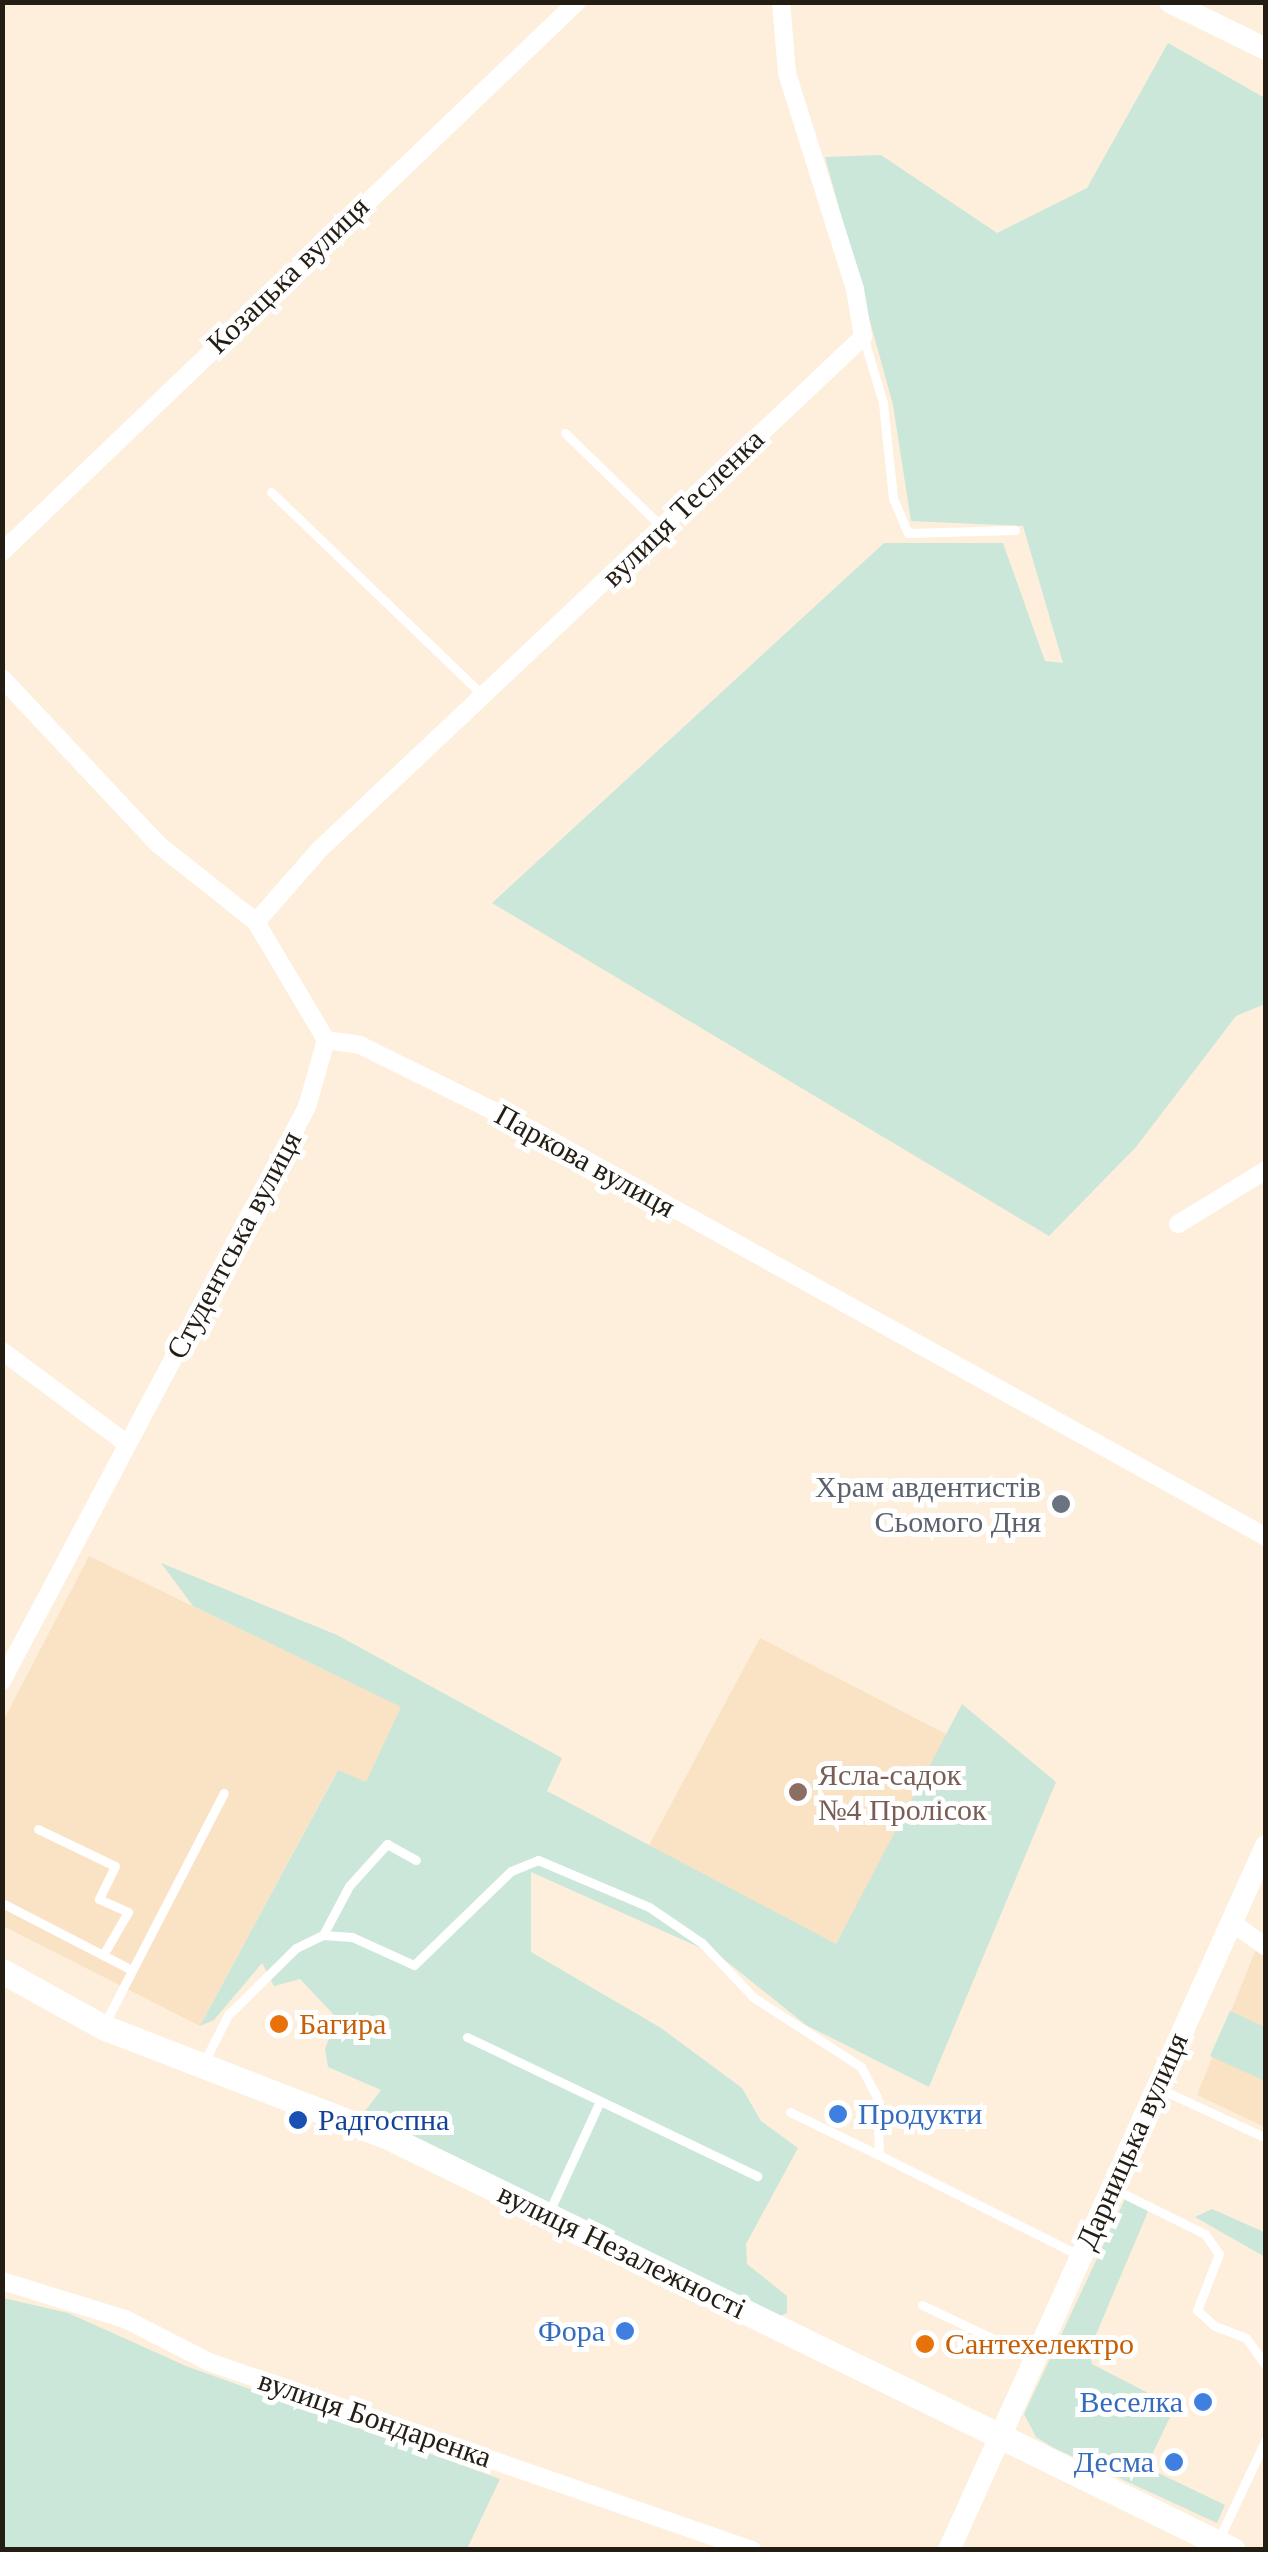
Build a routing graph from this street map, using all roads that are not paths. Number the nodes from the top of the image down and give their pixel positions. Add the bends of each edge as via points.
1 (577, 2) edge
2 (781, 2) edge
3 (1170, 2) edge
4 (1266, 49) edge
5 (863, 336) junction
6 (566, 433) dead end
7 (271, 492) dead end
8 (663, 528) junction
9 (1015, 530) dead end
10 (2, 552) edge
11 (2, 678) edge
12 (484, 696) junction
13 (256, 922) junction
14 (326, 1040) junction
15 (1266, 1170) edge
16 (1178, 1224) dead end
17 (2, 1350) edge
18 (126, 1443) junction
19 (1266, 1537) edge
20 (2, 1681) edge
21 (224, 1794) dead end
22 (38, 1828) dead end
23 (1266, 1846) edge
24 (416, 1860) dead end
25 (4, 1904) edge
26 (1231, 1922) junction
27 (323, 1934) junction
28 (1266, 1947) edge
29 (102, 1954) junction
30 (132, 1970) junction
31 (2, 1971) edge
32 (103, 2027) junction
33 (467, 2037) dead end
34 (202, 2067) junction
35 (1156, 2086) junction
36 (600, 2101) junction
37 (790, 2112) dead end
38 (1266, 2138) edge
39 (880, 2156) junction
40 (757, 2176) dead end
41 (1112, 2188) junction
42 (548, 2214) junction
43 (1081, 2256) junction
44 (2, 2281) edge
45 (922, 2305) dead end
46 (1034, 2358) junction
47 (1266, 2366) edge
48 (999, 2436) junction
49 (1266, 2440) edge
50 (1225, 2546) edge
51 (752, 2550) edge
52 (949, 2550) edge

1 - 10 street, Козацька вулиця
2 - 5 street via 787,73 855,289
3 - 4 street
5 - 8 street, вулиця Тесленка
5 - 9 lane via 882,403 893,498 908,532
6 - 8 lane
7 - 12 lane
8 - 12 street, вулиця Тесленка
11 - 13 street via 159,845
12 - 13 street, вулиця Тесленка via 319,850
13 - 14 street
14 - 18 street, Студентська вулиця via 307,1108
14 - 19 street, Паркова вулиця via 374,1052 534,1131
15 - 16 street
17 - 18 street
18 - 20 street, Студентська вулиця
21 - 30 lane
22 - 29 lane via 115,1866 99,1899 128,1912
23 - 26 street, Дарницька вулиця
24 - 27 lane via 387,1844 349,1886
25 - 29 lane
26 - 28 street
26 - 35 street, Дарницька вулиця
27 - 34 lane via 256,1983 228,2014
27 - 39 lane via 352,1936 414,1964 511,1871 538,1860 649,1907 702,1944 753,1997 861,2067 877,2097
29 - 30 lane
30 - 32 lane
31 - 32 main road, вулиця Незалежності
32 - 34 main road, вулиця Незалежності
33 - 36 lane
34 - 42 main road, вулиця Незалежності via 390,2138
35 - 38 lane
35 - 41 street, Дарницька вулиця
36 - 40 lane
36 - 42 lane
37 - 39 lane
39 - 43 lane
41 - 43 street, Дарницька вулиця
41 - 47 lane via 1204,2234 1220,2254 1197,2310 1214,2326 1246,2338
42 - 48 main road, вулиця Незалежності
43 - 46 street, Дарницька вулиця
44 - 51 street, вулиця Бондаренка via 126,2320 209,2362
45 - 46 lane
46 - 48 street, Дарницька вулиця
48 - 50 main road, вулиця Незалежності
48 - 52 street, Дарницька вулиця
49 - 50 lane

